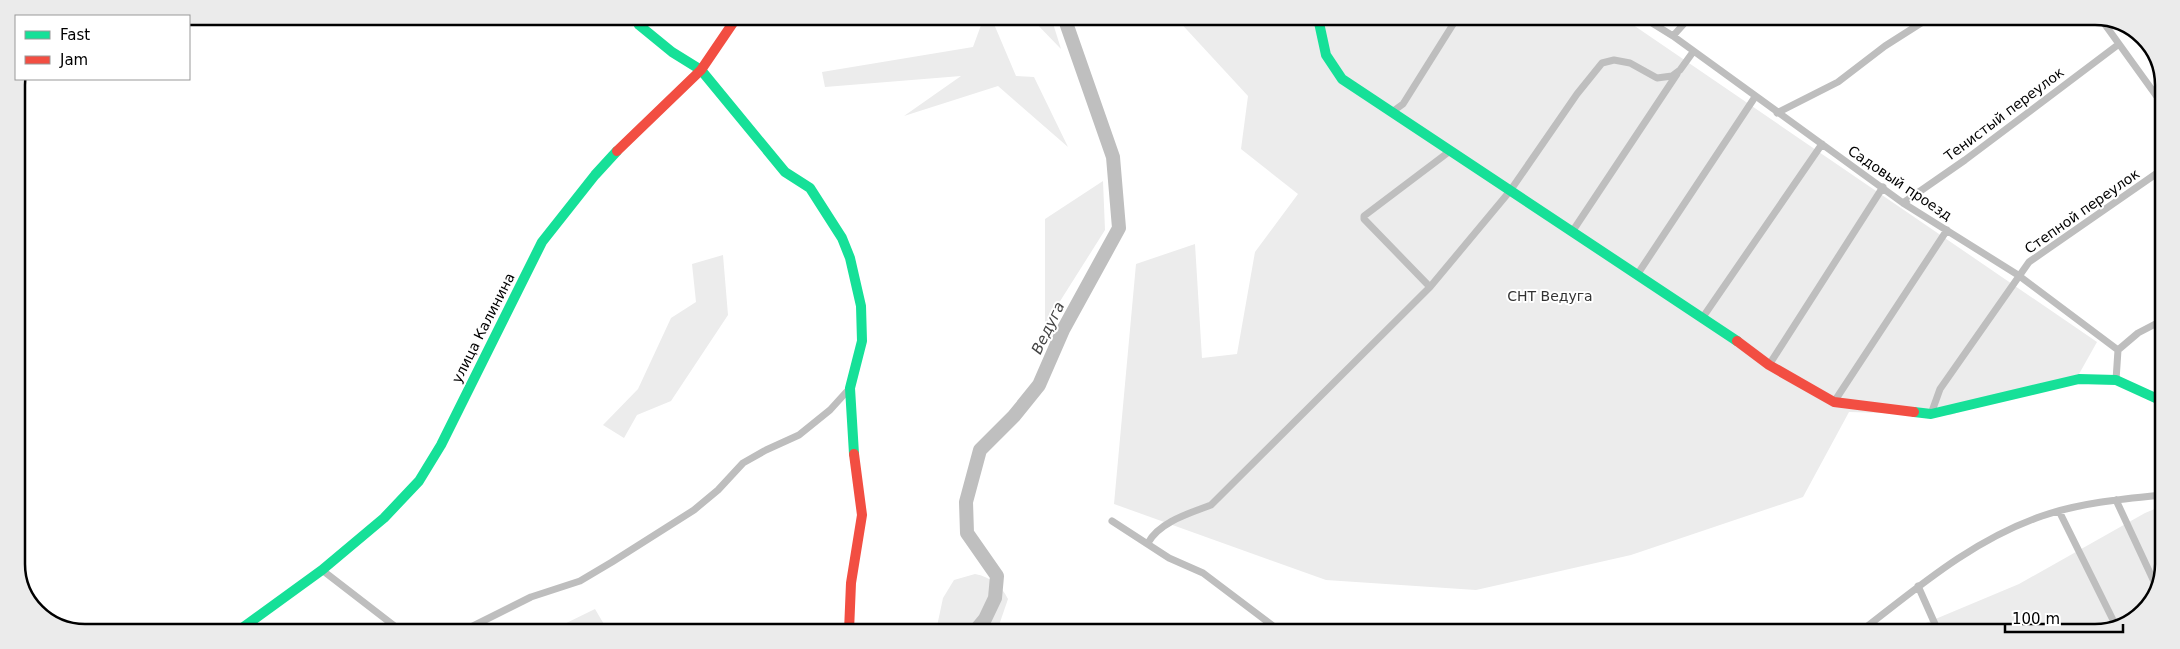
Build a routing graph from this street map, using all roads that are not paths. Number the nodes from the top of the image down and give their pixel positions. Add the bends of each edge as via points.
1 (640, 25) edge
2 (732, 25) edge
3 (1320, 25) edge
4 (1453, 25) edge
5 (1655, 25) edge
6 (1683, 25) edge
7 (1918, 25) edge
8 (2106, 26) edge
9 (1673, 36) junction
10 (2119, 44) junction
11 (1693, 52) junction
12 (701, 70) junction
13 (1680, 70) junction
14 (2155, 93) edge
15 (1755, 97) junction
16 (1392, 112) junction
17 (1777, 113) junction
18 (1822, 144) junction
19 (1450, 151) junction
20 (2155, 175) edge
21 (1883, 187) junction
22 (1510, 191) junction
23 (1903, 203) junction
24 (1947, 230) junction
25 (1572, 232) junction
26 (1638, 275) junction
27 (2018, 275) junction
28 (1430, 287) junction
29 (1703, 317) junction
30 (2155, 324) edge
31 (2118, 350) junction
32 (1769, 365) junction
33 (2116, 380) junction
34 (850, 388) junction
35 (2155, 398) edge
36 (1834, 402) junction
37 (1931, 414) junction
38 (2155, 496) edge
39 (2116, 500) junction
40 (2060, 511) junction
41 (1112, 521) dead end
42 (1148, 543) junction
43 (322, 570) junction
44 (2153, 580) edge
45 (1918, 586) junction
46 (2114, 621) edge
47 (246, 624) edge
48 (392, 624) edge
49 (477, 624) edge
50 (849, 624) edge
51 (1270, 624) edge
52 (1870, 624) edge
53 (1935, 624) edge

1 - 12 street via 672,52
2 - 12 street, улица Калинина
3 - 16 street via 1326,55 1342,79
4 - 16 street via 1403,104
5 - 9 street, Садовый проезд
6 - 9 street
7 - 17 street via 1838,82
8 - 10 street
9 - 11 street, Садовый проезд
10 - 14 street
10 - 23 street, Тенистый переулок
11 - 13 street
11 - 15 street, Садовый проезд
12 - 34 street via 785,172 810,188 842,238 861,306 862,341
12 - 43 street, улица Калинина via 601,168 542,242 430,466 419,481 384,518
13 - 22 street via 1672,76 1656,78 1630,63 1614,60 1602,63
13 - 25 street
15 - 17 street, Садовый проезд
15 - 26 street
16 - 19 street
17 - 18 street, Садовый проезд
18 - 21 street, Садовый проезд
18 - 29 street
19 - 22 street
19 - 28 street via 1364,216
20 - 27 street, Степной переулок via 2029,262
21 - 23 street, Садовый проезд
21 - 32 street
22 - 25 street
22 - 28 street
23 - 24 street, Садовый проезд
24 - 27 street, Садовый проезд
24 - 36 street
25 - 26 street
26 - 29 street
27 - 31 street, Садовый проезд
27 - 37 street, Степной переулок via 1940,388
28 - 42 street via 1211,505 1184,515 1153,535
29 - 32 street
30 - 31 street
31 - 33 street
32 - 36 street
33 - 35 street
33 - 37 street via 2079,379
34 - 49 street via 830,410 799,435 743,463 694,510 612,562 580,581 531,597
34 - 50 street via 862,515 851,583
36 - 37 street
38 - 39 street
39 - 40 street
39 - 44 street
40 - 45 street via 2014,527 1961,555
40 - 46 street
41 - 42 street
42 - 51 street via 1169,558 1203,573
43 - 47 street, улица Калинина
43 - 48 street
45 - 52 street
45 - 53 street

